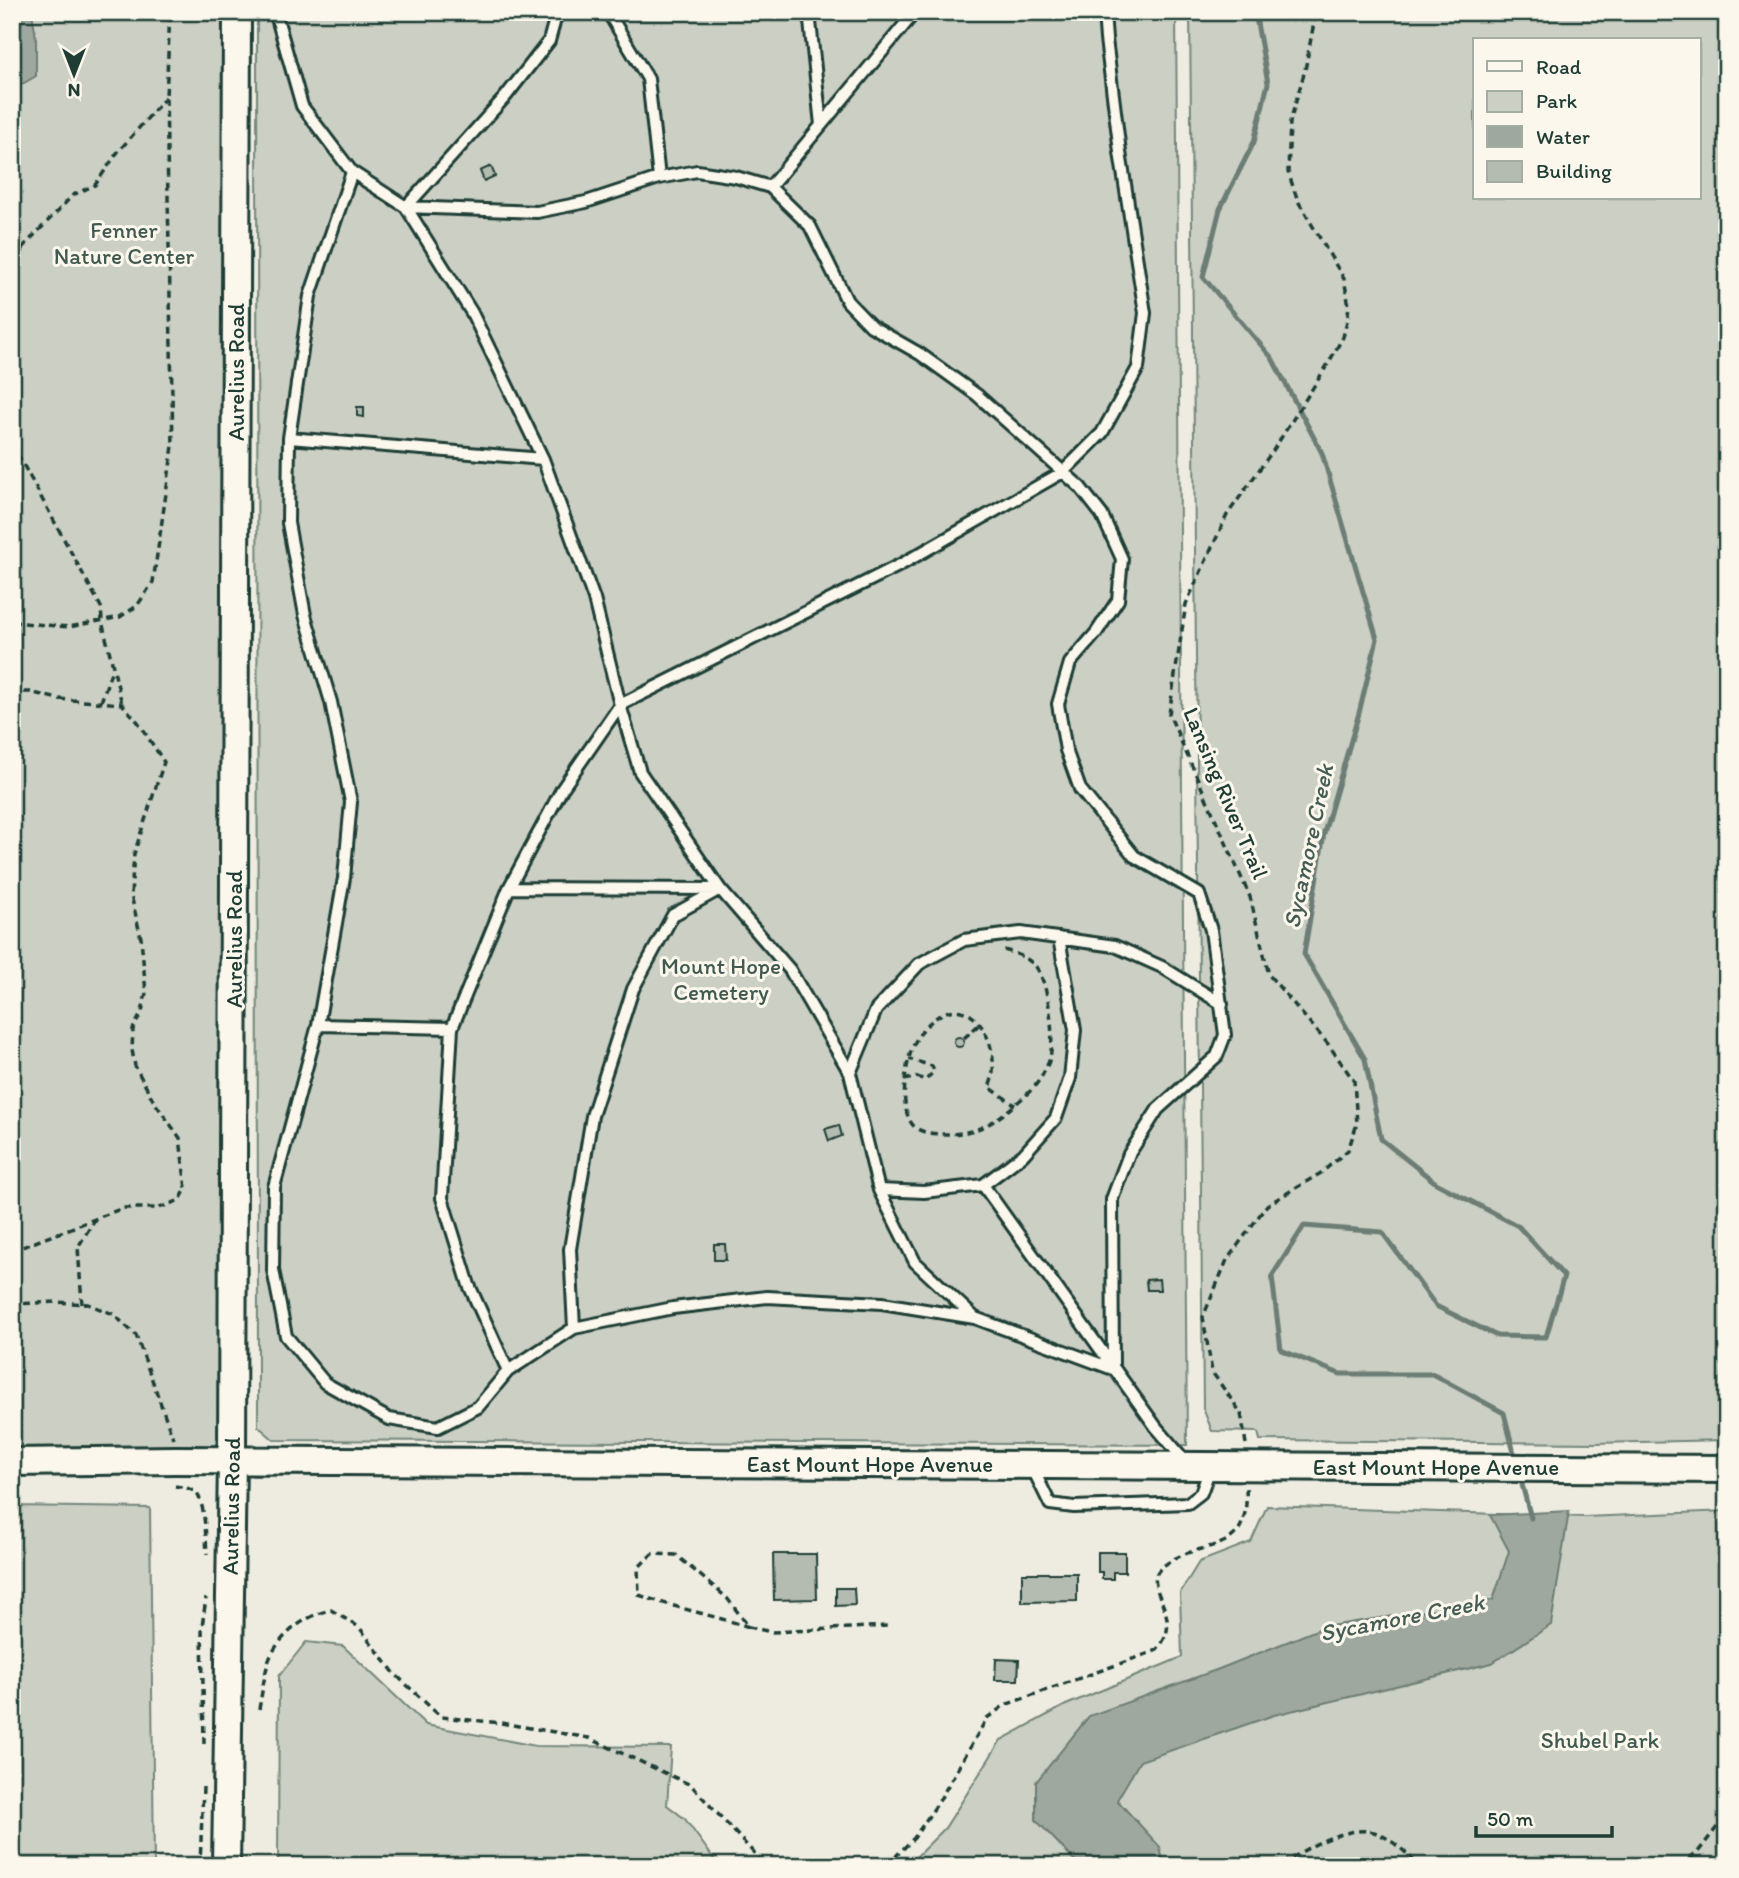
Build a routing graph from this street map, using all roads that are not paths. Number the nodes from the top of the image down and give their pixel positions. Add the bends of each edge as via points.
1 (237, 12) edge
2 (278, 12) edge
3 (557, 12) edge
4 (608, 12) edge
5 (809, 12) edge
6 (915, 12) edge
7 (1104, 12) edge
8 (821, 125) junction
9 (352, 172) junction
10 (659, 178) junction
11 (770, 187) junction
12 (405, 207) junction
13 (289, 438) junction
14 (543, 459) junction
15 (1063, 472) junction
16 (620, 705) junction
17 (509, 888) junction
18 (720, 889) junction
19 (1059, 939) junction
20 (1222, 1003) junction
21 (318, 1025) junction
22 (452, 1028) junction
23 (850, 1073) junction
24 (984, 1185) junction
25 (879, 1190) junction
26 (975, 1318) junction
27 (574, 1328) junction
28 (1113, 1369) junction
29 (508, 1371) junction
30 (232, 1460) junction
31 (12, 1462) edge
32 (1031, 1464) junction
33 (1199, 1465) junction
34 (1727, 1469) edge
35 (226, 1866) edge

1 - 30 street, Aurelius Road
2 - 9 lane via 302,106
3 - 12 lane via 549,41 506,96
4 - 10 lane via 648,79
5 - 8 lane
6 - 8 lane
7 - 15 lane via 1146,313 1138,368 1102,433
8 - 11 lane
9 - 12 lane
9 - 13 lane via 310,296
10 - 11 lane via 697,171
10 - 12 lane via 586,202 537,212
11 - 15 lane via 810,226 847,301 871,326 977,395
12 - 14 lane via 472,313
13 - 14 lane
13 - 21 lane via 288,523 305,615 331,702 351,802 344,878
14 - 16 lane via 594,599
15 - 16 lane via 900,565
15 - 20 lane via 1102,514 1122,559 1118,600 1070,663 1058,704 1066,750 1080,789 1134,856 1199,894 1211,930
16 - 17 lane via 562,789
16 - 18 lane via 640,772
17 - 18 lane
17 - 22 lane
18 - 23 lane via 790,970
18 - 27 lane via 673,915 633,989 592,1116 570,1249
19 - 20 lane via 1115,946 1162,967
19 - 23 lane via 1021,933 964,940 919,964 876,1010
19 - 24 lane via 1074,1030 1070,1078 1056,1118 1023,1155
20 - 28 lane via 1225,1035 1217,1056 1158,1108 1129,1154 1112,1199
21 - 22 lane
21 - 29 lane via 274,1187 273,1270 286,1336 325,1383 390,1419 438,1427 478,1408
22 - 29 lane via 442,1198 469,1285
23 - 25 lane
24 - 25 lane via 924,1192
24 - 28 lane
25 - 26 lane via 915,1262
26 - 27 lane via 882,1303 767,1297 673,1308
26 - 28 lane
27 - 29 lane
28 - 33 lane via 1156,1427
30 - 31 street, East Mount Hope Avenue
30 - 32 street, East Mount Hope Avenue
30 - 35 street, Aurelius Road
32 - 33 street, East Mount Hope Avenue
32 - 33 lane via 1050,1504 1074,1507 1188,1503 1201,1493
33 - 34 street, East Mount Hope Avenue

